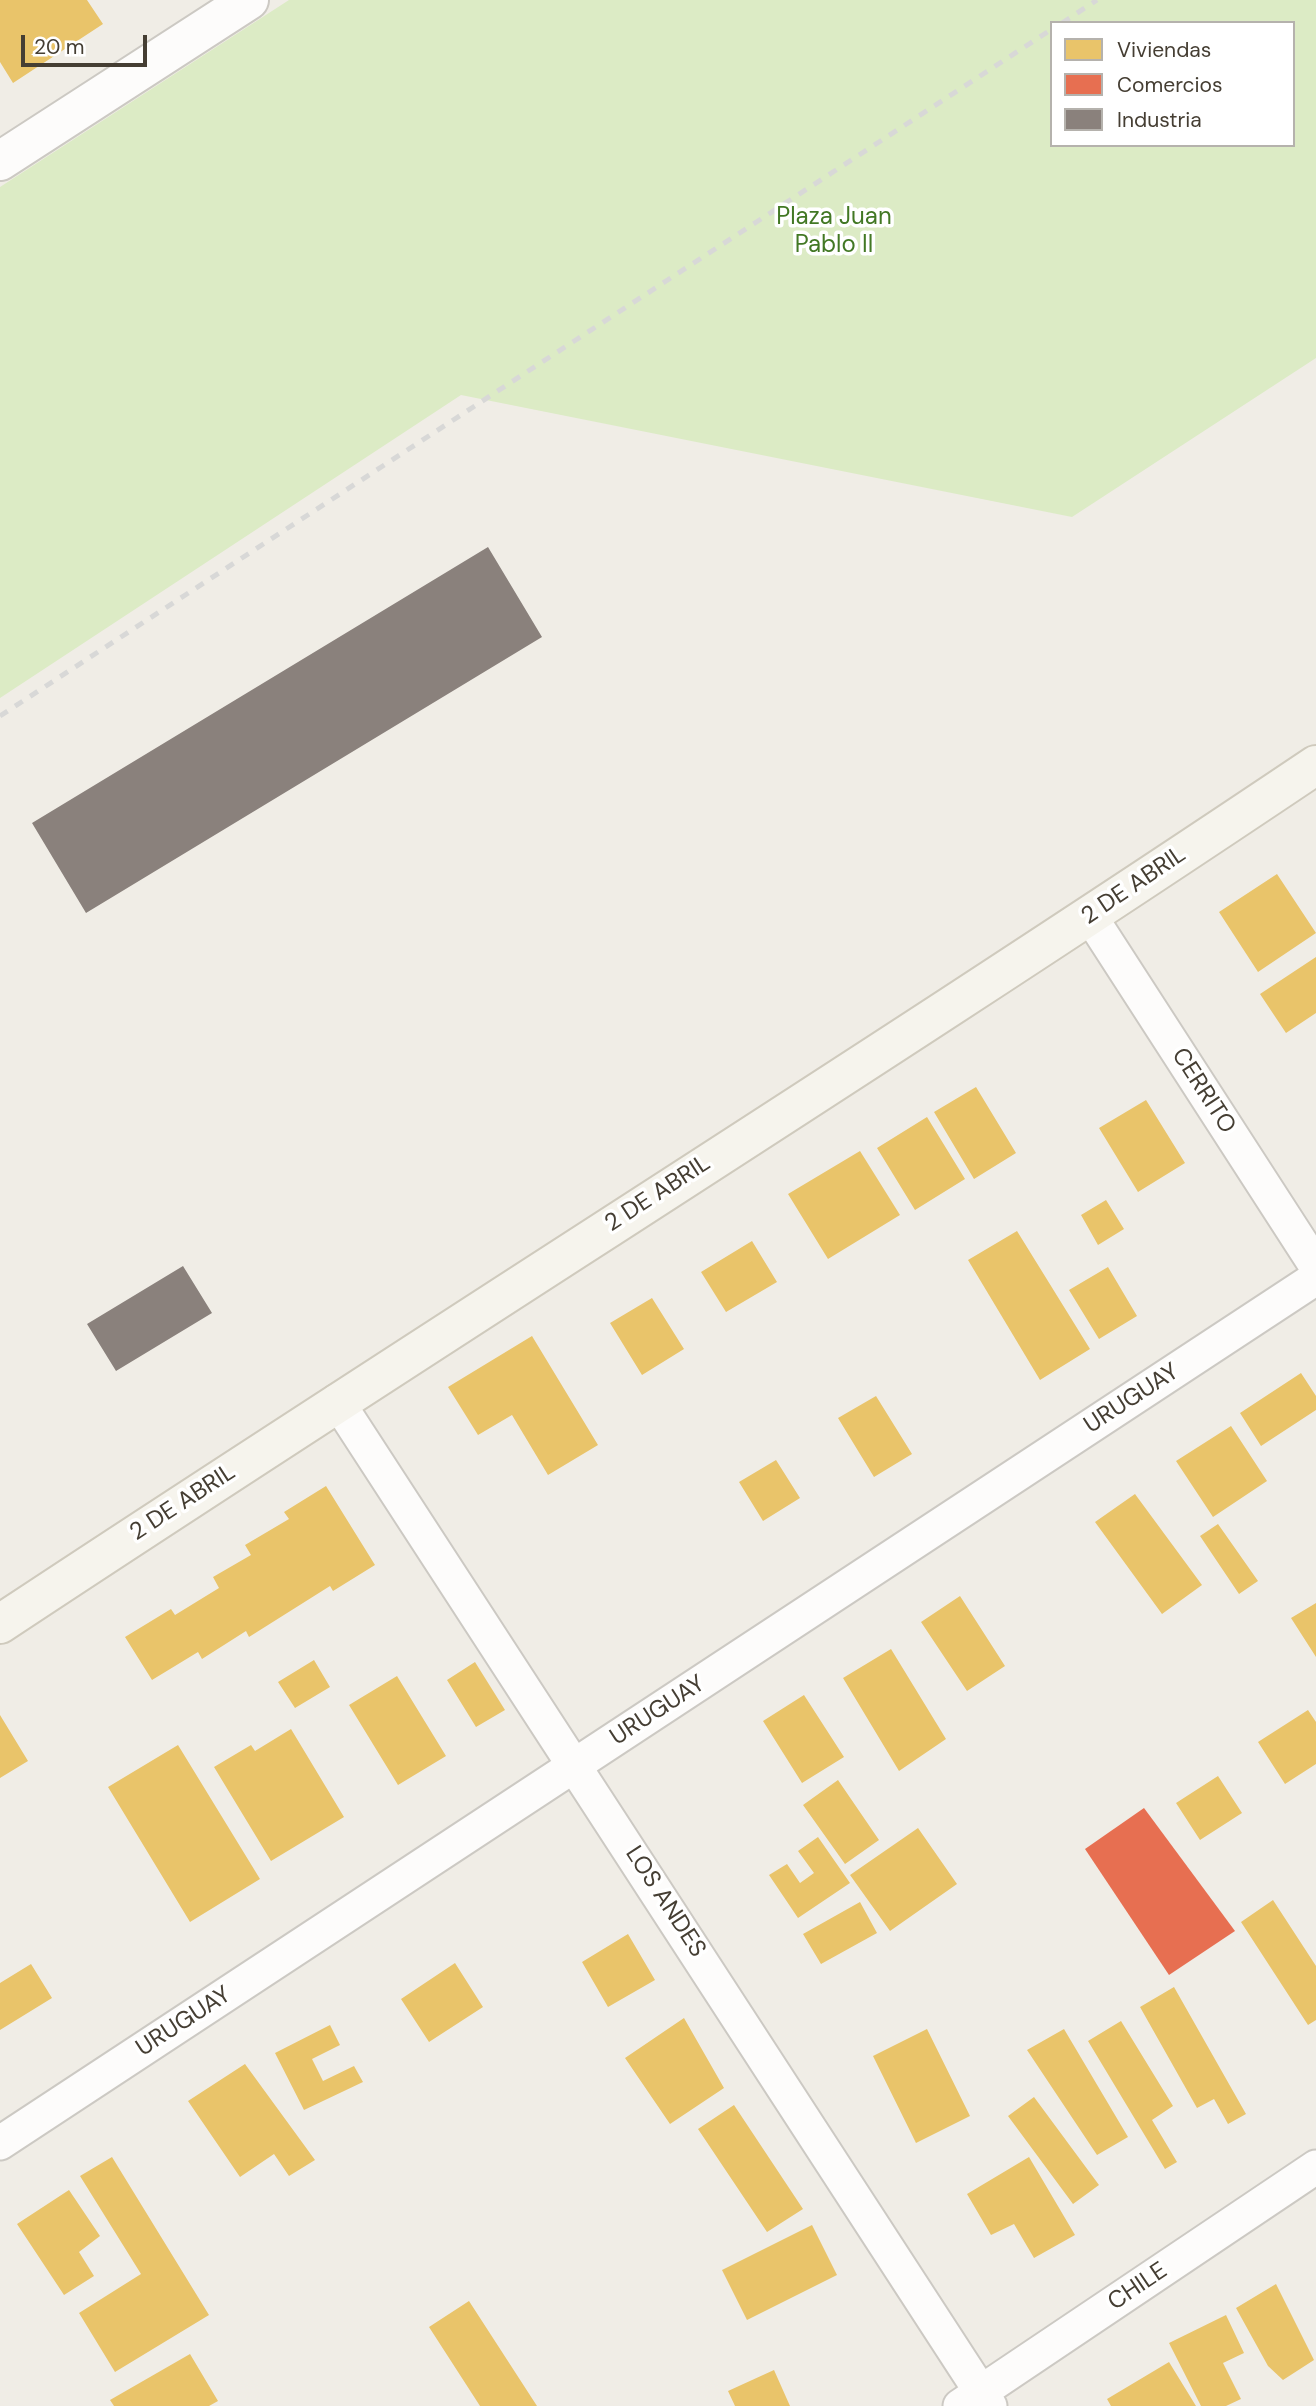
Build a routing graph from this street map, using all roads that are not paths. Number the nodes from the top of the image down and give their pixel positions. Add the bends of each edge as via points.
1 (249, 0) edge
2 (0, 161) edge
3 (1316, 765) edge
4 (1090, 916) junction
5 (1316, 1266) edge
6 (1316, 1278) edge
7 (337, 1401) junction
8 (0, 1624) edge
9 (576, 1764) junction
10 (0, 2143) edge
11 (1316, 2167) edge
12 (977, 2402) edge

1 - 2 street
3 - 4 main road, 2 DE ABRIL
4 - 5 street, CERRITO
4 - 7 main road, 2 DE ABRIL
6 - 9 street, URUGUAY
7 - 8 main road, 2 DE ABRIL
7 - 9 street, LOS ANDES
9 - 10 street, URUGUAY
9 - 12 street, LOS ANDES
11 - 12 street, CHILE

